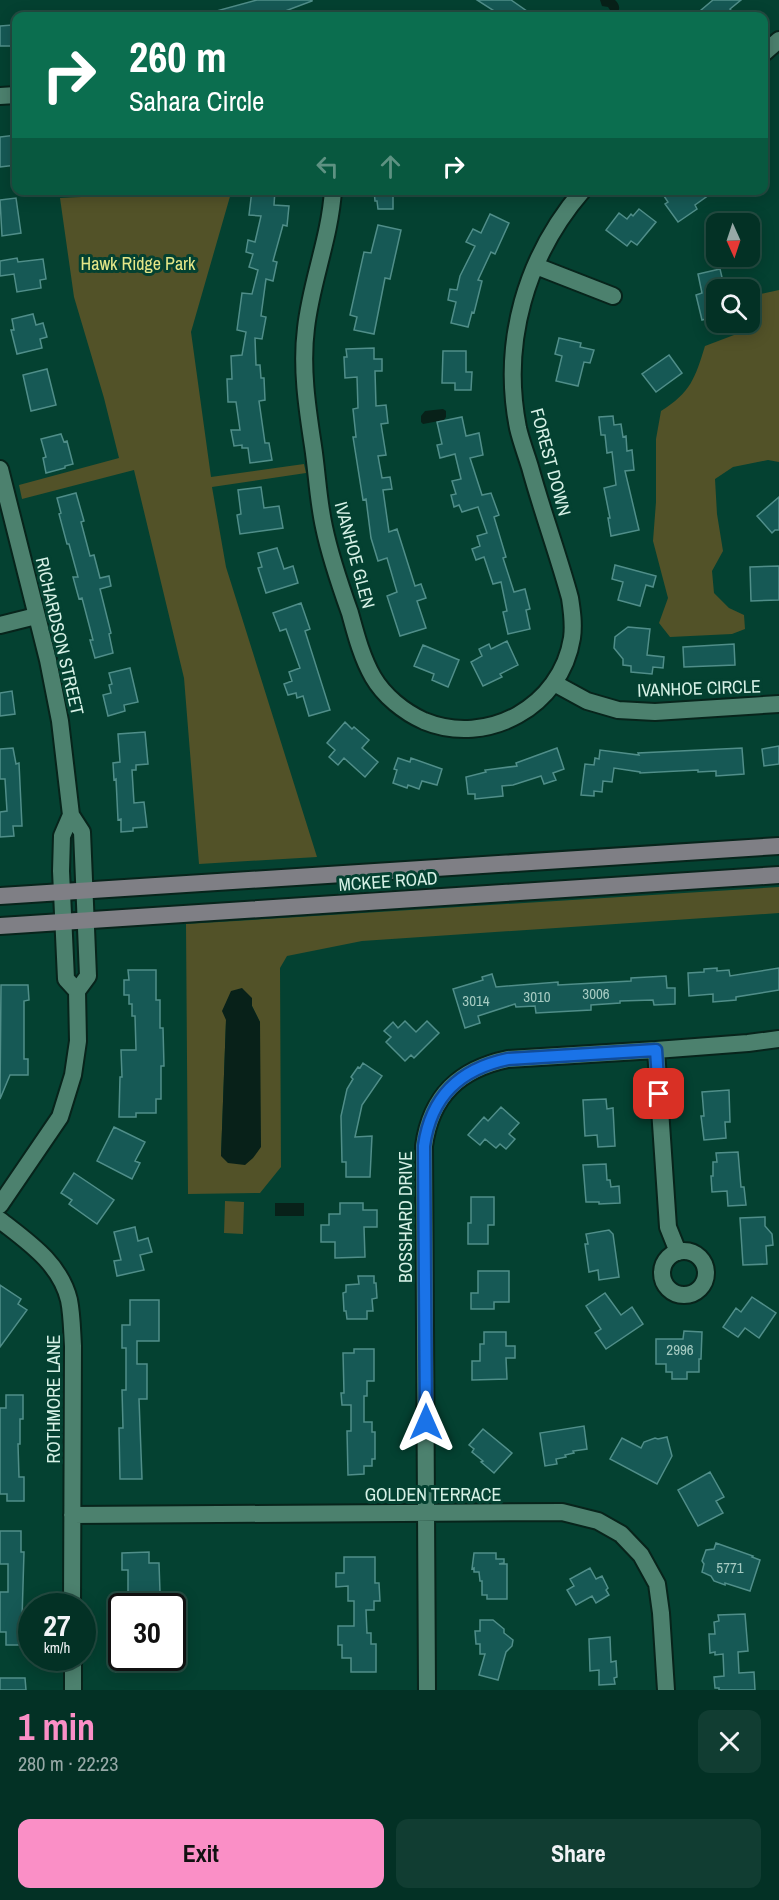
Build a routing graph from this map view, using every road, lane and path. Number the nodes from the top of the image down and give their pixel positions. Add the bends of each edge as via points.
1 (332, 195) edge
2 (579, 195) edge
3 (536, 266) junction
4 (613, 296) dead end
5 (0, 469) edge
6 (36, 616) junction
7 (0, 625) edge
8 (554, 682) junction
9 (779, 704) edge
10 (71, 815) junction
11 (779, 846) edge
12 (779, 874) edge
13 (84, 891) junction
14 (62, 892) junction
15 (0, 896) edge
16 (85, 920) junction
17 (63, 922) junction
18 (0, 926) edge
19 (77, 991) junction
20 (779, 1039) edge
21 (656, 1050) junction
22 (0, 1205) edge
23 (0, 1220) edge
24 (678, 1252) dead end
25 (426, 1514) junction
26 (72, 1515) junction
27 (72, 1593) edge
28 (73, 1671) edge
29 (73, 1690) edge
30 (427, 1690) edge
31 (666, 1690) edge

1 - 8 street, IVANHOE GLEN via 305,331 305,381 323,525 365,661 382,691 403,709 446,728 487,728 505,722 538,700
2 - 3 street, FOREST DOWN via 550,236
3 - 4 street
3 - 8 street, FOREST DOWN via 517,322 512,376 518,428 572,609 571,640
5 - 6 street, RICHARDSON STREET
6 - 7 street
6 - 10 street, RICHARDSON STREET via 60,721
8 - 9 street, IVANHOE CIRCLE via 587,701 618,710 655,712
10 - 13 street, RICHARDSON STREET via 82,832
10 - 14 street, RICHARDSON STREET via 62,836
11 - 13 main road, MCKEE ROAD
12 - 16 main road, MCKEE ROAD
13 - 14 main road, MCKEE ROAD
13 - 16 street, RICHARDSON STREET
14 - 15 main road, MCKEE ROAD
14 - 17 street, RICHARDSON STREET
16 - 17 main road, MCKEE ROAD
16 - 19 street, RICHARDSON STREET via 88,976
17 - 18 main road, MCKEE ROAD
17 - 19 street, RICHARDSON STREET via 66,979
19 - 22 street via 78,1041 60,1117
20 - 21 street, BOSSHARD DRIVE
21 - 24 street via 668,1227
21 - 25 street, BOSSHARD DRIVE via 492,1062 458,1080 441,1098 431,1118 424,1146
23 - 26 street, ROTHMORE LANE via 50,1262 68,1298 73,1346
25 - 26 street, GOLDEN TERRACE
25 - 30 street, BOSSHARD DRIVE
25 - 31 street, GOLDEN TERRACE via 562,1512 598,1521 621,1534 640,1555 657,1584
26 - 27 street, ROTHMORE LANE
28 - 29 street

